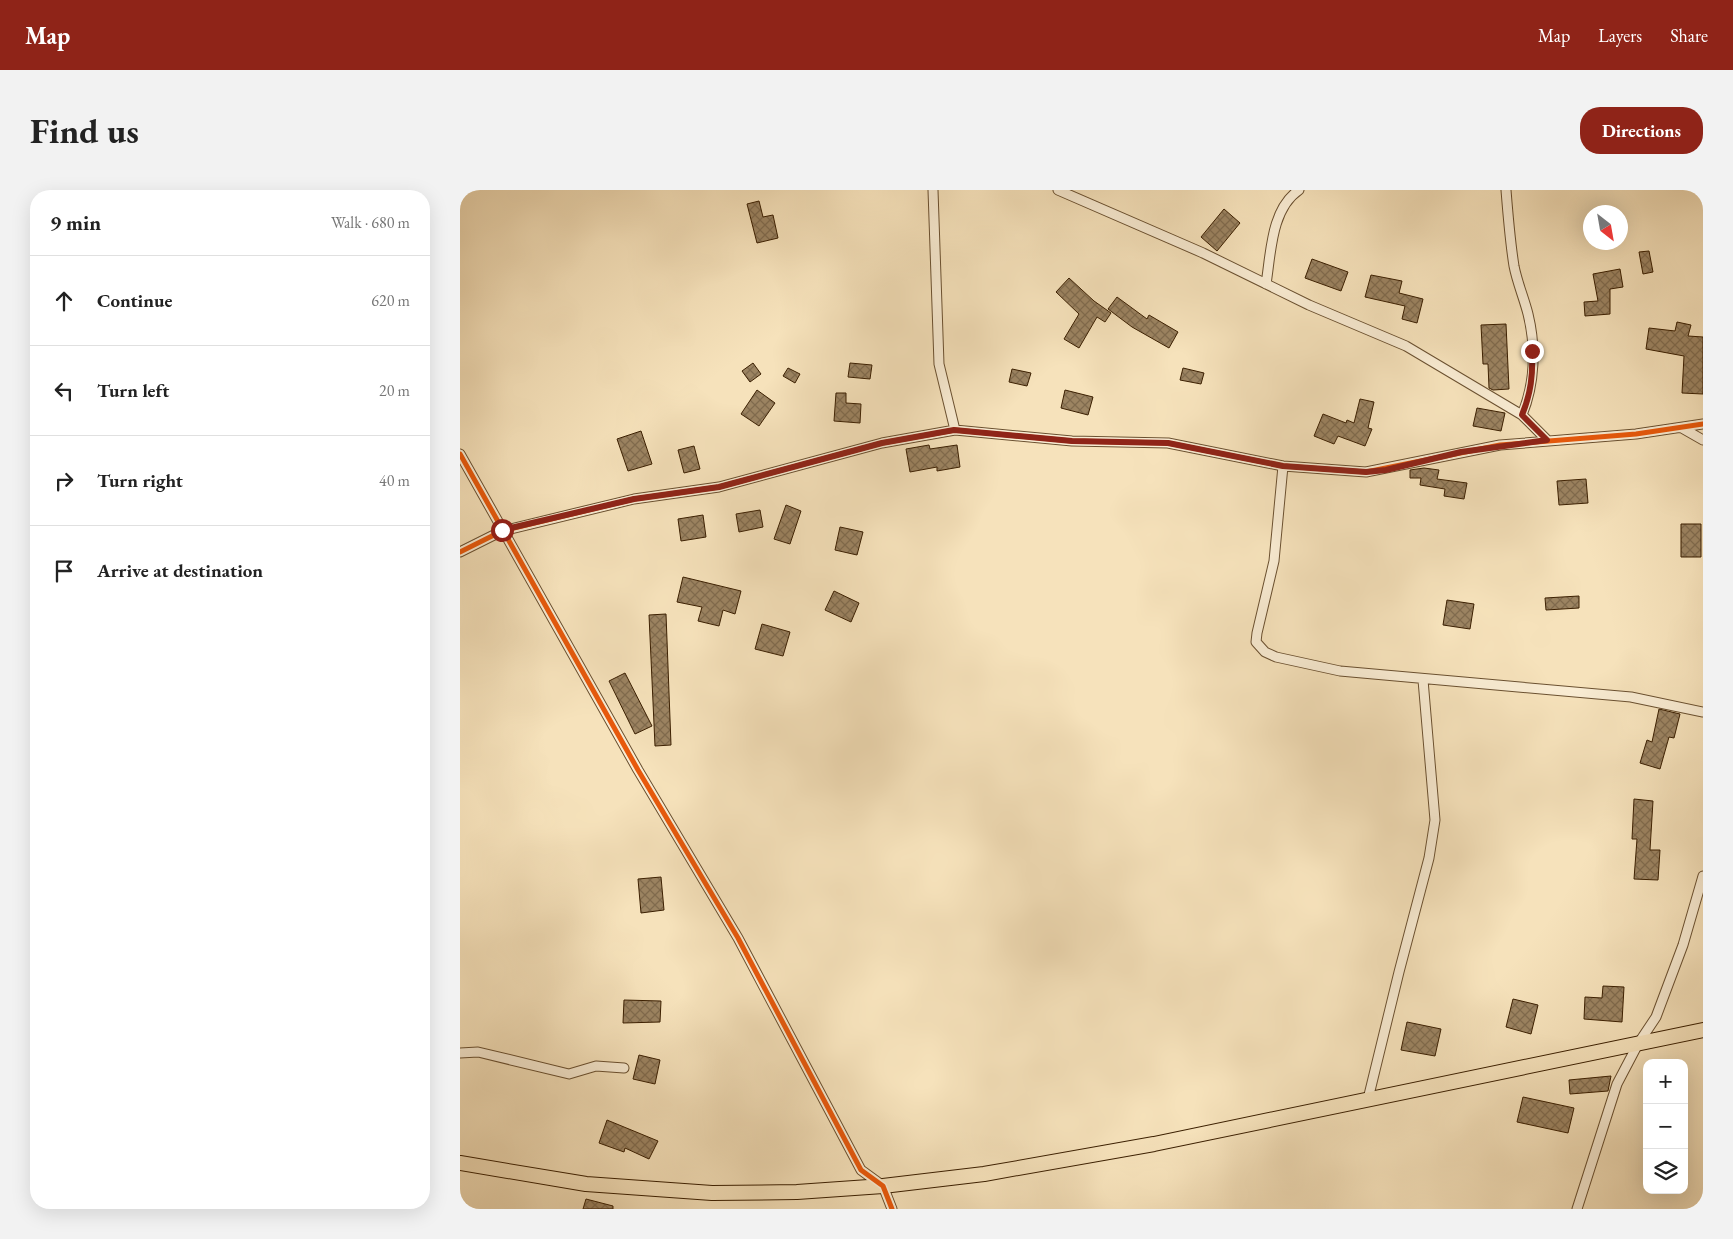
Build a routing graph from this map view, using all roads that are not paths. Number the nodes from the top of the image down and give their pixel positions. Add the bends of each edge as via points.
1 (933, 190) edge
2 (1058, 190) edge
3 (1299, 190) edge
4 (1506, 190) edge
5 (1266, 284) junction
6 (1522, 415) junction
7 (1703, 424) edge
8 (1682, 428) junction
9 (954, 430) junction
10 (1547, 440) junction
11 (1703, 440) edge
12 (460, 454) edge
13 (1283, 466) junction
14 (502, 530) junction
15 (460, 552) edge
16 (1423, 680) junction
17 (1703, 712) edge
18 (1703, 876) edge
19 (1703, 1030) edge
20 (1638, 1044) junction
21 (460, 1053) edge
22 (624, 1068) dead end
23 (1368, 1099) junction
24 (460, 1163) edge
25 (883, 1186) junction
26 (892, 1209) edge
27 (1577, 1209) edge

1 - 9 street via 939,364
2 - 5 street
3 - 5 street via 1291,195 1280,213
4 - 6 street via 1515,267 1529,316 1532,351 1533,376
5 - 6 street via 1406,346
6 - 10 street
7 - 8 street
8 - 10 street
8 - 11 street
9 - 13 street via 1072,441 1168,443
9 - 14 street via 882,443 719,487 634,499
10 - 13 street via 1461,452 1366,472
12 - 14 street
13 - 16 street via 1274,561 1256,642 1276,657 1340,671
14 - 15 street
14 - 25 street via 656,802 738,938 861,1170
16 - 17 street via 1631,697
16 - 23 street via 1435,820 1429,858
18 - 20 street via 1683,945 1656,1017
19 - 20 main road
20 - 23 main road
20 - 27 street via 1617,1084
21 - 22 street via 478,1052 569,1074 596,1066
23 - 25 main road via 1135,1147 984,1174
24 - 25 main road via 586,1184 712,1193
25 - 26 street

